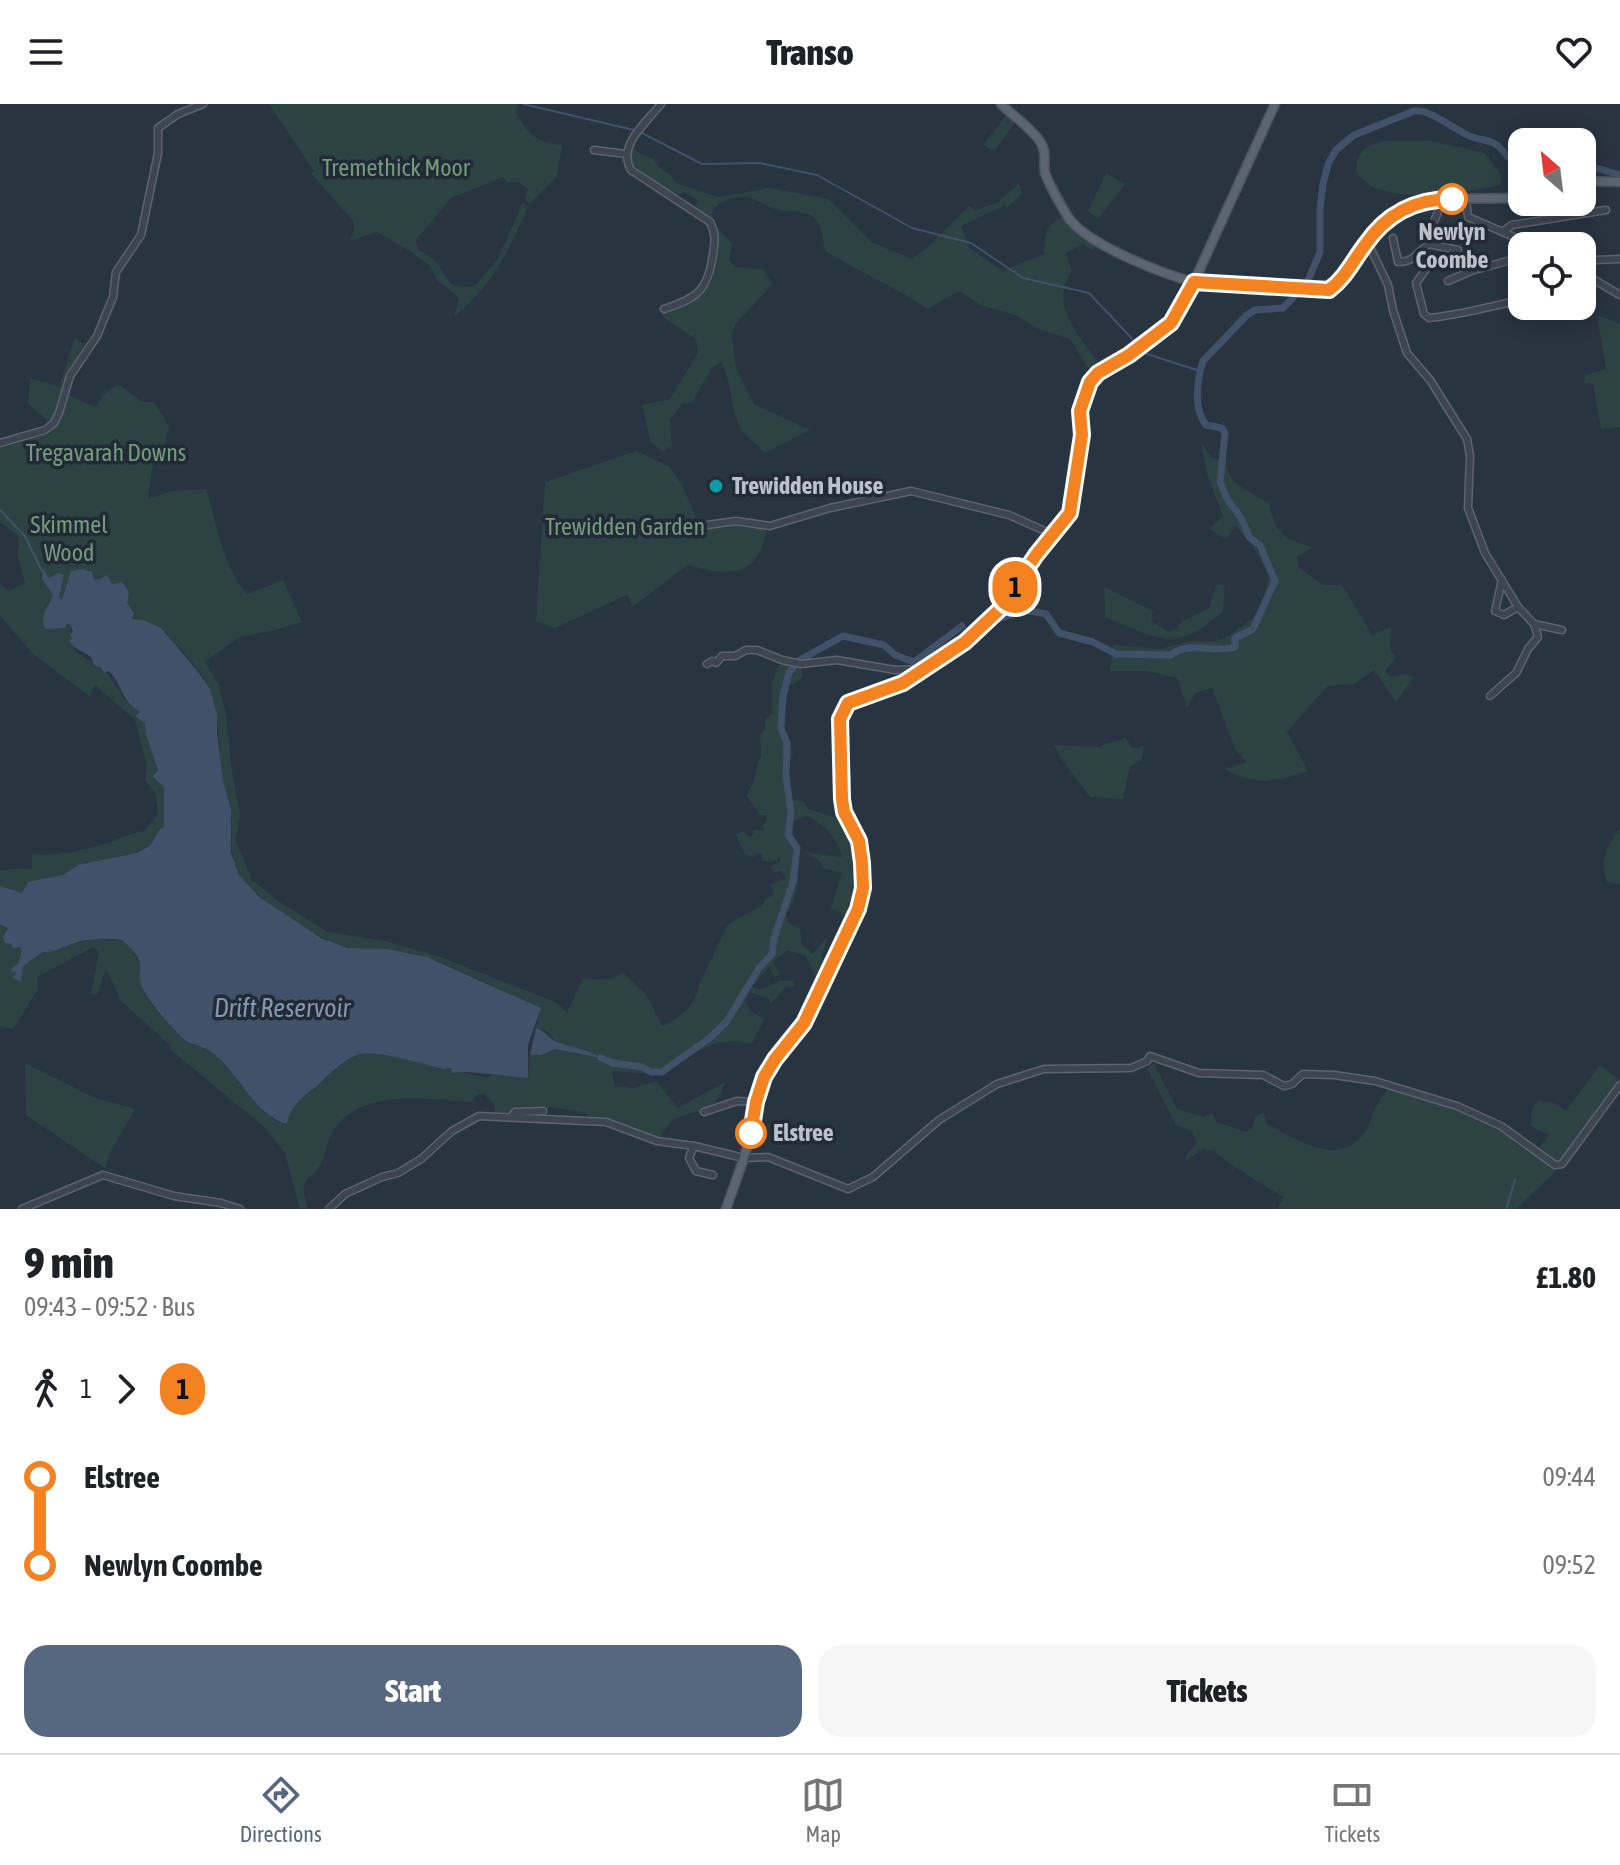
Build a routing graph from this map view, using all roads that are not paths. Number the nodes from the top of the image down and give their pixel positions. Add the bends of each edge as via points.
1 (203, 104) edge
2 (661, 104) edge
3 (1001, 104) edge
4 (1275, 104) edge
5 (594, 150) dead end
6 (626, 154) junction
7 (1596, 181) edge
8 (1620, 182) edge
9 (1508, 198) edge
10 (1466, 200) junction
11 (1606, 210) dead end
12 (1438, 212) dead end
13 (1502, 232) junction
14 (1508, 235) edge
15 (1393, 238) dead end
16 (1367, 241) junction
17 (1432, 244) junction
18 (1458, 250) dead end
19 (1420, 255) junction
20 (1620, 259) edge
21 (1596, 260) edge
22 (1508, 261) edge
23 (1448, 281) dead end
24 (1596, 281) edge
25 (1194, 282) junction
26 (1620, 295) edge
27 (1508, 303) edge
28 (664, 309) dead end
29 (0, 443) edge
30 (700, 526) dead end
31 (1054, 535) junction
32 (1502, 580) junction
33 (1518, 607) junction
34 (1534, 624) junction
35 (1545, 628) junction
36 (1562, 630) dead end
37 (1538, 637) junction
38 (707, 664) dead end
39 (922, 669) junction
40 (1490, 696) dead end
41 (1620, 1085) edge
42 (756, 1102) junction
43 (543, 1111) dead end
44 (704, 1112) dead end
45 (511, 1117) junction
46 (694, 1146) junction
47 (744, 1158) junction
48 (713, 1175) dead end
49 (22, 1209) edge
50 (240, 1209) edge
51 (329, 1209) edge
52 (726, 1209) edge

1 - 29 street via 158,128 141,235 116,272 108,310 70,376 54,423
2 - 6 street
3 - 25 main road via 1040,141 1046,177 1069,219 1113,250
4 - 25 main road
5 - 6 street
6 - 28 street via 631,170 710,222 715,231 705,284 683,304
7 - 8 main road
9 - 10 main road
10 - 13 street via 1468,217
10 - 16 main road via 1434,199 1404,207
11 - 13 street via 1512,225
12 - 17 street via 1430,231
13 - 14 street
15 - 19 street via 1398,262
16 - 25 main road via 1343,280 1329,290
16 - 32 street via 1388,285 1407,353 1467,439 1468,508
17 - 18 street
17 - 19 street
19 - 27 street via 1427,268 1416,283 1429,318
20 - 21 street
22 - 23 street
24 - 26 street
25 - 31 main road via 1171,323 1098,373 1083,396 1074,500
30 - 31 street via 736,521 770,526 911,491 1009,515
31 - 39 main road via 993,616 965,642
32 - 33 street
32 - 33 street via 1495,611 1504,615
33 - 34 street
34 - 35 street
34 - 37 street
35 - 36 street
35 - 37 street
37 - 40 street via 1516,673
38 - 39 street via 757,650 801,664 837,660
39 - 42 main road via 903,683 843,708 842,799 859,841 863,888 812,1009 764,1077
41 - 47 street via 1562,1164 1555,1165 1501,1126 1457,1106 1375,1081 1303,1074 1284,1086 1263,1075 1199,1073 1150,1056 1131,1068 1044,1069 997,1084 939,1120 873,1177 852,1188 768,1157
42 - 44 street via 737,1101
42 - 47 main road
43 - 45 street via 515,1112
45 - 46 street via 606,1122 657,1141
45 - 51 street via 479,1116 398,1173 353,1190
46 - 47 street
46 - 48 street via 689,1158 696,1171
47 - 52 main road
49 - 50 street via 103,1175

